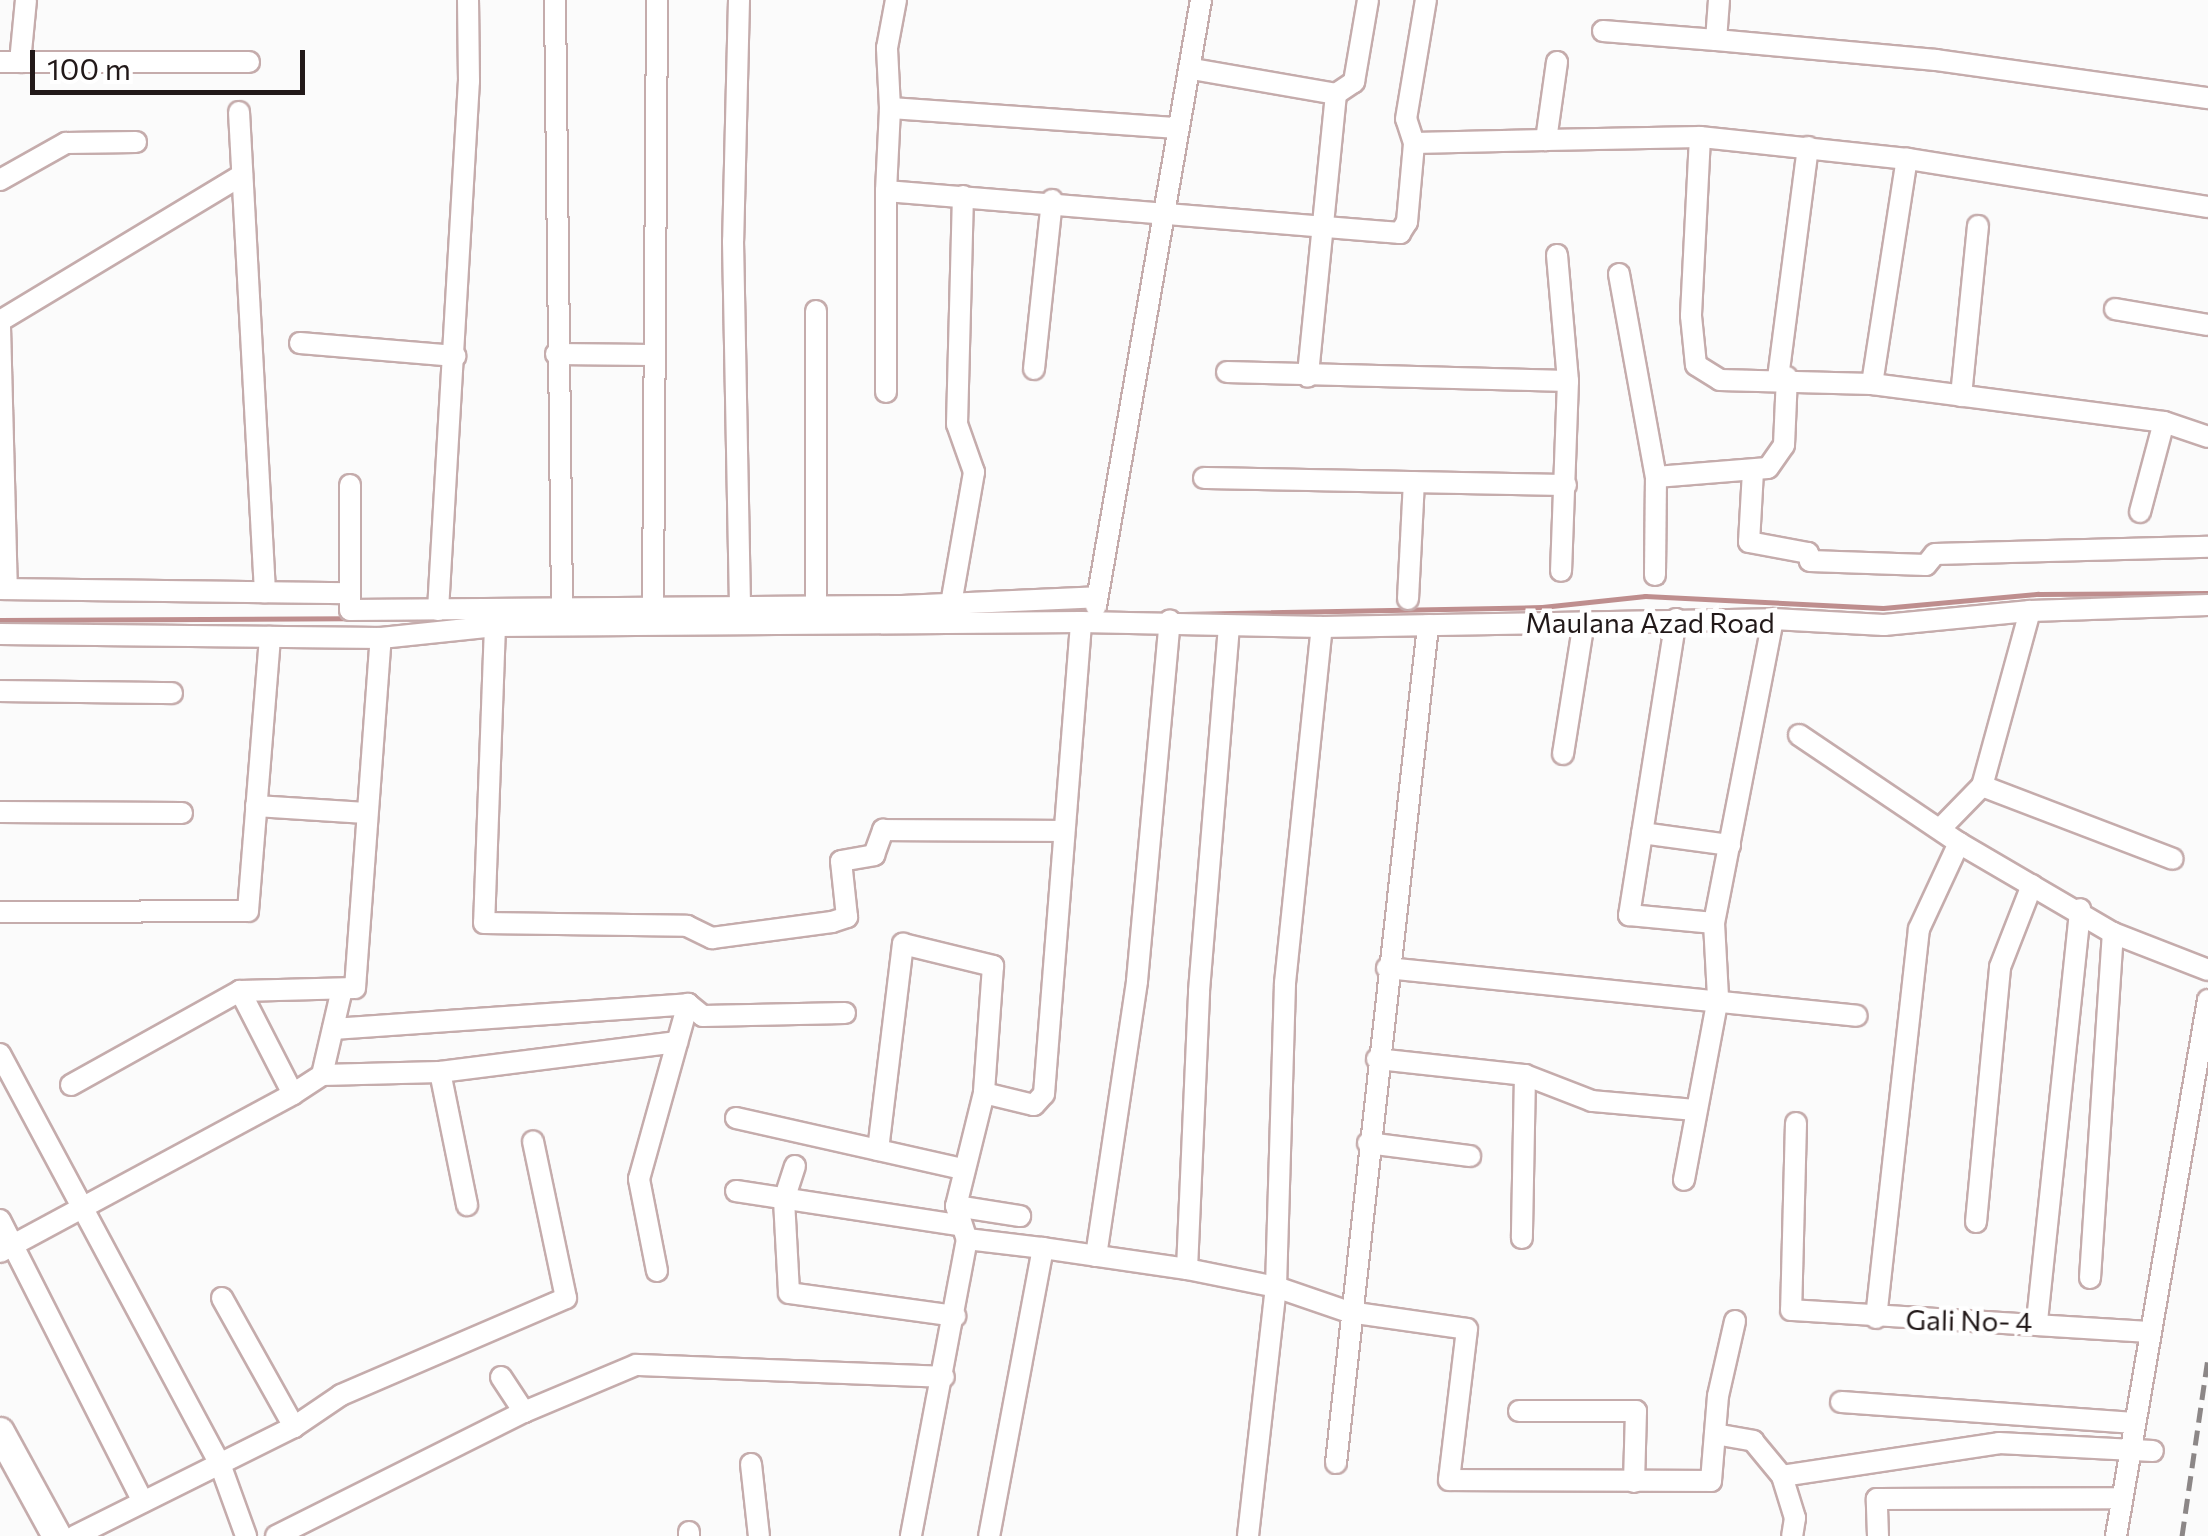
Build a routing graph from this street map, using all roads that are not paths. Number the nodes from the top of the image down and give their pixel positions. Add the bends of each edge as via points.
1 (26, 0) edge
2 (468, 0) edge
3 (555, 0) edge
4 (657, 0) edge
5 (739, 0) edge
6 (896, 0) edge
7 (1201, 0) edge
8 (1368, 0) edge
9 (1426, 0) edge
10 (1719, 0) edge
11 (1604, 31) dead end
12 (1716, 40) junction
13 (10, 62) edge
14 (249, 62) dead end
15 (1556, 62) dead end
16 (1193, 70) junction
17 (1336, 94) junction
18 (2208, 98) edge
19 (890, 108) junction
20 (240, 112) dead end
21 (1178, 128) junction
22 (1700, 137) junction
23 (1546, 140) junction
24 (136, 142) dead end
25 (1414, 143) junction
26 (1808, 147) junction
27 (1908, 159) junction
28 (242, 175) junction
29 (0, 180) edge
30 (886, 191) junction
31 (963, 196) junction
32 (1052, 200) junction
33 (2208, 208) edge
34 (1161, 212) junction
35 (1322, 226) junction
36 (1978, 226) dead end
37 (1557, 255) dead end
38 (1619, 274) dead end
39 (2115, 309) dead end
40 (816, 311) dead end
41 (0, 324) edge
42 (2208, 325) edge
43 (300, 343) dead end
44 (556, 354) junction
45 (651, 354) junction
46 (454, 356) junction
47 (1034, 369) dead end
48 (1227, 372) dead end
49 (1308, 377) junction
50 (1782, 378) junction
51 (1568, 381) junction
52 (1872, 384) junction
53 (886, 392) dead end
54 (1961, 396) junction
55 (2164, 422) junction
56 (2208, 437) edge
57 (1754, 471) junction
58 (1656, 477) junction
59 (1204, 478) dead end
60 (1414, 482) junction
61 (350, 485) dead end
62 (1566, 485) junction
63 (2140, 512) dead end
64 (2208, 546) edge
65 (1561, 572) dead end
66 (1655, 574) dead end
67 (4, 589) edge
68 (265, 592) junction
69 (350, 593) junction
70 (1408, 599) dead end
71 (816, 604) junction
72 (951, 604) junction
73 (2208, 605) edge
74 (740, 606) junction
75 (653, 607) junction
76 (438, 610) junction
77 (562, 610) junction
78 (2030, 610) junction
79 (1092, 613) junction
80 (1676, 618) junction
81 (1773, 619) junction
82 (1170, 621) junction
83 (1584, 622) junction
84 (1428, 625) junction
85 (495, 626) junction
86 (1229, 626) junction
87 (1322, 627) junction
88 (0, 634) edge
89 (270, 637) junction
90 (382, 638) junction
91 (0, 691) edge
92 (172, 693) dead end
93 (1799, 735) dead end
94 (1563, 754) dead end
95 (1982, 786) junction
96 (256, 806) junction
97 (0, 812) edge
98 (182, 813) dead end
99 (366, 813) junction
100 (1940, 829) junction
101 (1063, 831) junction
102 (1642, 833) junction
103 (1959, 842) junction
104 (1730, 845) junction
105 (2174, 859) dead end
106 (2032, 885) junction
107 (2080, 909) junction
108 (0, 912) edge
109 (1714, 923) junction
110 (2114, 934) junction
111 (1388, 968) junction
112 (2208, 970) edge
113 (342, 989) junction
114 (240, 991) junction
115 (1718, 998) junction
116 (2208, 1000) edge
117 (688, 1004) junction
118 (846, 1013) dead end
119 (1856, 1016) dead end
120 (332, 1029) junction
121 (676, 1042) junction
122 (0, 1054) edge
123 (1377, 1059) junction
124 (440, 1072) junction
125 (1526, 1075) junction
126 (322, 1076) junction
127 (71, 1085) dead end
128 (984, 1093) junction
129 (293, 1094) junction
130 (1694, 1110) junction
131 (736, 1118) dead end
132 (1796, 1122) dead end
133 (533, 1141) dead end
134 (1368, 1143) junction
135 (878, 1150) junction
136 (1470, 1156) dead end
137 (795, 1166) dead end
138 (962, 1169) junction
139 (1684, 1180) dead end
140 (736, 1191) dead end
141 (784, 1200) junction
142 (467, 1205) dead end
143 (81, 1208) junction
144 (1020, 1216) dead end
145 (0, 1220) edge
146 (1976, 1222) dead end
147 (960, 1224) junction
148 (1522, 1238) dead end
149 (6, 1248) edge
150 (1042, 1248) junction
151 (1096, 1256) junction
152 (1187, 1269) junction
153 (658, 1271) dead end
154 (2090, 1278) dead end
155 (1276, 1287) junction
156 (222, 1298) dead end
157 (1349, 1312) junction
158 (955, 1316) junction
159 (1876, 1318) junction
160 (2037, 1321) junction
161 (1735, 1322) dead end
162 (2147, 1332) junction
163 (501, 1377) dead end
164 (944, 1377) junction
165 (1841, 1402) dead end
166 (1519, 1411) dead end
167 (524, 1412) junction
168 (2132, 1423) junction
169 (294, 1427) junction
170 (1715, 1434) junction
171 (1, 1435) edge
172 (2130, 1447) junction
173 (2154, 1451) dead end
174 (1336, 1463) dead end
175 (220, 1464) junction
176 (751, 1464) dead end
177 (1782, 1476) junction
178 (1634, 1482) junction
179 (2122, 1498) junction
180 (142, 1502) junction
181 (314, 1528) edge
182 (56, 1536) edge
183 (75, 1536) edge
184 (246, 1536) edge
185 (276, 1536) edge
186 (759, 1536) edge
187 (912, 1536) edge
188 (989, 1536) edge
189 (1248, 1536) edge
190 (1792, 1536) edge
191 (1878, 1536) edge
192 (2116, 1536) edge

1 - 13 street
2 - 46 street
3 - 44 street
4 - 45 street
5 - 74 street via 733,241
6 - 19 street via 887,48
7 - 16 street
8 - 17 street via 1354,82
9 - 25 street via 1406,119
10 - 12 street
11 - 12 street
12 - 18 street via 1936,60
13 - 14 street
15 - 23 street
16 - 17 street
16 - 21 street
17 - 35 street
19 - 21 street
19 - 30 street
20 - 28 street
21 - 34 street
22 - 23 street
22 - 26 street
22 - 50 street via 1690,316 1696,365 1720,380
23 - 25 street
24 - 29 street via 66,143
25 - 35 street via 1407,222 1400,233
26 - 27 street
26 - 50 street
27 - 33 street
27 - 52 street
28 - 41 street
28 - 68 street
30 - 31 street
30 - 53 street
31 - 32 street
31 - 72 street via 957,424 974,472
32 - 34 street
32 - 47 street
34 - 35 street
34 - 79 street
35 - 49 street
36 - 54 street
37 - 51 street
38 - 58 street
39 - 42 street
40 - 71 street
41 - 67 street
43 - 46 street
44 - 45 street
44 - 77 street
45 - 75 street
46 - 76 street
48 - 49 street
49 - 51 street
50 - 52 street
50 - 57 street via 1784,445 1768,468
51 - 62 street
52 - 54 street
54 - 55 street
55 - 56 street
55 - 63 street
57 - 58 street
57 - 64 street via 1750,542 1808,552 1810,561 1926,565 1935,554
58 - 66 street
59 - 60 street
60 - 62 street
60 - 70 street
61 - 69 street
62 - 65 street
67 - 68 street
68 - 69 street
69 - 76 street via 350,610
71 - 72 street
71 - 74 street
72 - 79 street
73 - 78 street, Maulana Azad Road
74 - 75 street
75 - 77 street
76 - 77 street
78 - 81 street, Maulana Azad Road via 1884,625
78 - 95 street
79 - 82 street, Maulana Azad Road
79 - 85 street
79 - 101 street
80 - 81 street, Maulana Azad Road
80 - 83 street, Maulana Azad Road
80 - 102 street
81 - 104 street
82 - 86 street, Maulana Azad Road
82 - 151 street via 1137,981
83 - 84 street, Maulana Azad Road
83 - 94 street
84 - 87 street, Maulana Azad Road
84 - 111 street
85 - 90 street
85 - 101 street via 484,923 687,926 712,938 832,922 847,917 841,861 874,855 884,830
86 - 87 street, Maulana Azad Road
86 - 152 street via 1199,990
87 - 155 street via 1285,983
88 - 89 street
89 - 90 street
89 - 96 street
90 - 99 street
91 - 92 street
93 - 100 street
95 - 100 street
95 - 105 street
96 - 99 street
96 - 108 street via 248,911
97 - 98 street
99 - 113 street via 355,988
100 - 103 street
101 - 128 street via 1044,1094 1034,1105
102 - 104 street
102 - 109 street via 1629,915
103 - 106 street
103 - 159 street via 1919,929
104 - 109 street
106 - 107 street
106 - 146 street via 2000,967
107 - 110 street
107 - 160 street
109 - 115 street
110 - 112 street
110 - 154 street
111 - 115 street
111 - 123 street
113 - 114 street
113 - 120 street
114 - 127 street
114 - 129 street
115 - 119 street
115 - 130 street
116 - 162 street
117 - 118 street via 703,1016
117 - 120 street
117 - 121 street
120 - 126 street
121 - 124 street
121 - 153 street via 640,1179
122 - 143 street
123 - 125 street
123 - 134 street
124 - 126 street
124 - 142 street
125 - 130 street via 1592,1101
125 - 148 street
126 - 129 street
128 - 135 street via 994,966 904,944
128 - 138 street
129 - 143 street
130 - 139 street
131 - 135 street
132 - 159 street, Gali No- 4 via 1792,1310
133 - 169 street via 566,1298 342,1395
134 - 136 street
134 - 157 street
135 - 138 street
137 - 141 street
138 - 147 street
140 - 141 street
141 - 147 street
141 - 158 street via 789,1293
143 - 149 street
143 - 175 street
144 - 147 street
145 - 149 street
147 - 150 street
147 - 158 street
149 - 180 street
150 - 151 street
150 - 188 street
151 - 152 street
152 - 155 street
155 - 157 street
155 - 189 street
156 - 169 street
157 - 174 street
157 - 178 street via 1467,1329 1449,1480
158 - 164 street
159 - 160 street, Gali No- 4
160 - 162 street, Gali No- 4
161 - 170 street
162 - 168 street
163 - 167 street
164 - 167 street via 636,1365
164 - 187 street
165 - 168 street
166 - 178 street via 1636,1412
167 - 181 street
168 - 172 street
169 - 175 street
170 - 177 street via 1753,1441
170 - 178 street via 1711,1481
171 - 182 main road
172 - 173 street
172 - 177 street via 1999,1443
172 - 179 street
175 - 180 street
175 - 184 street
176 - 186 street
177 - 190 street via 1795,1518
179 - 191 street via 1877,1498
179 - 192 street
180 - 183 street
181 - 185 street

